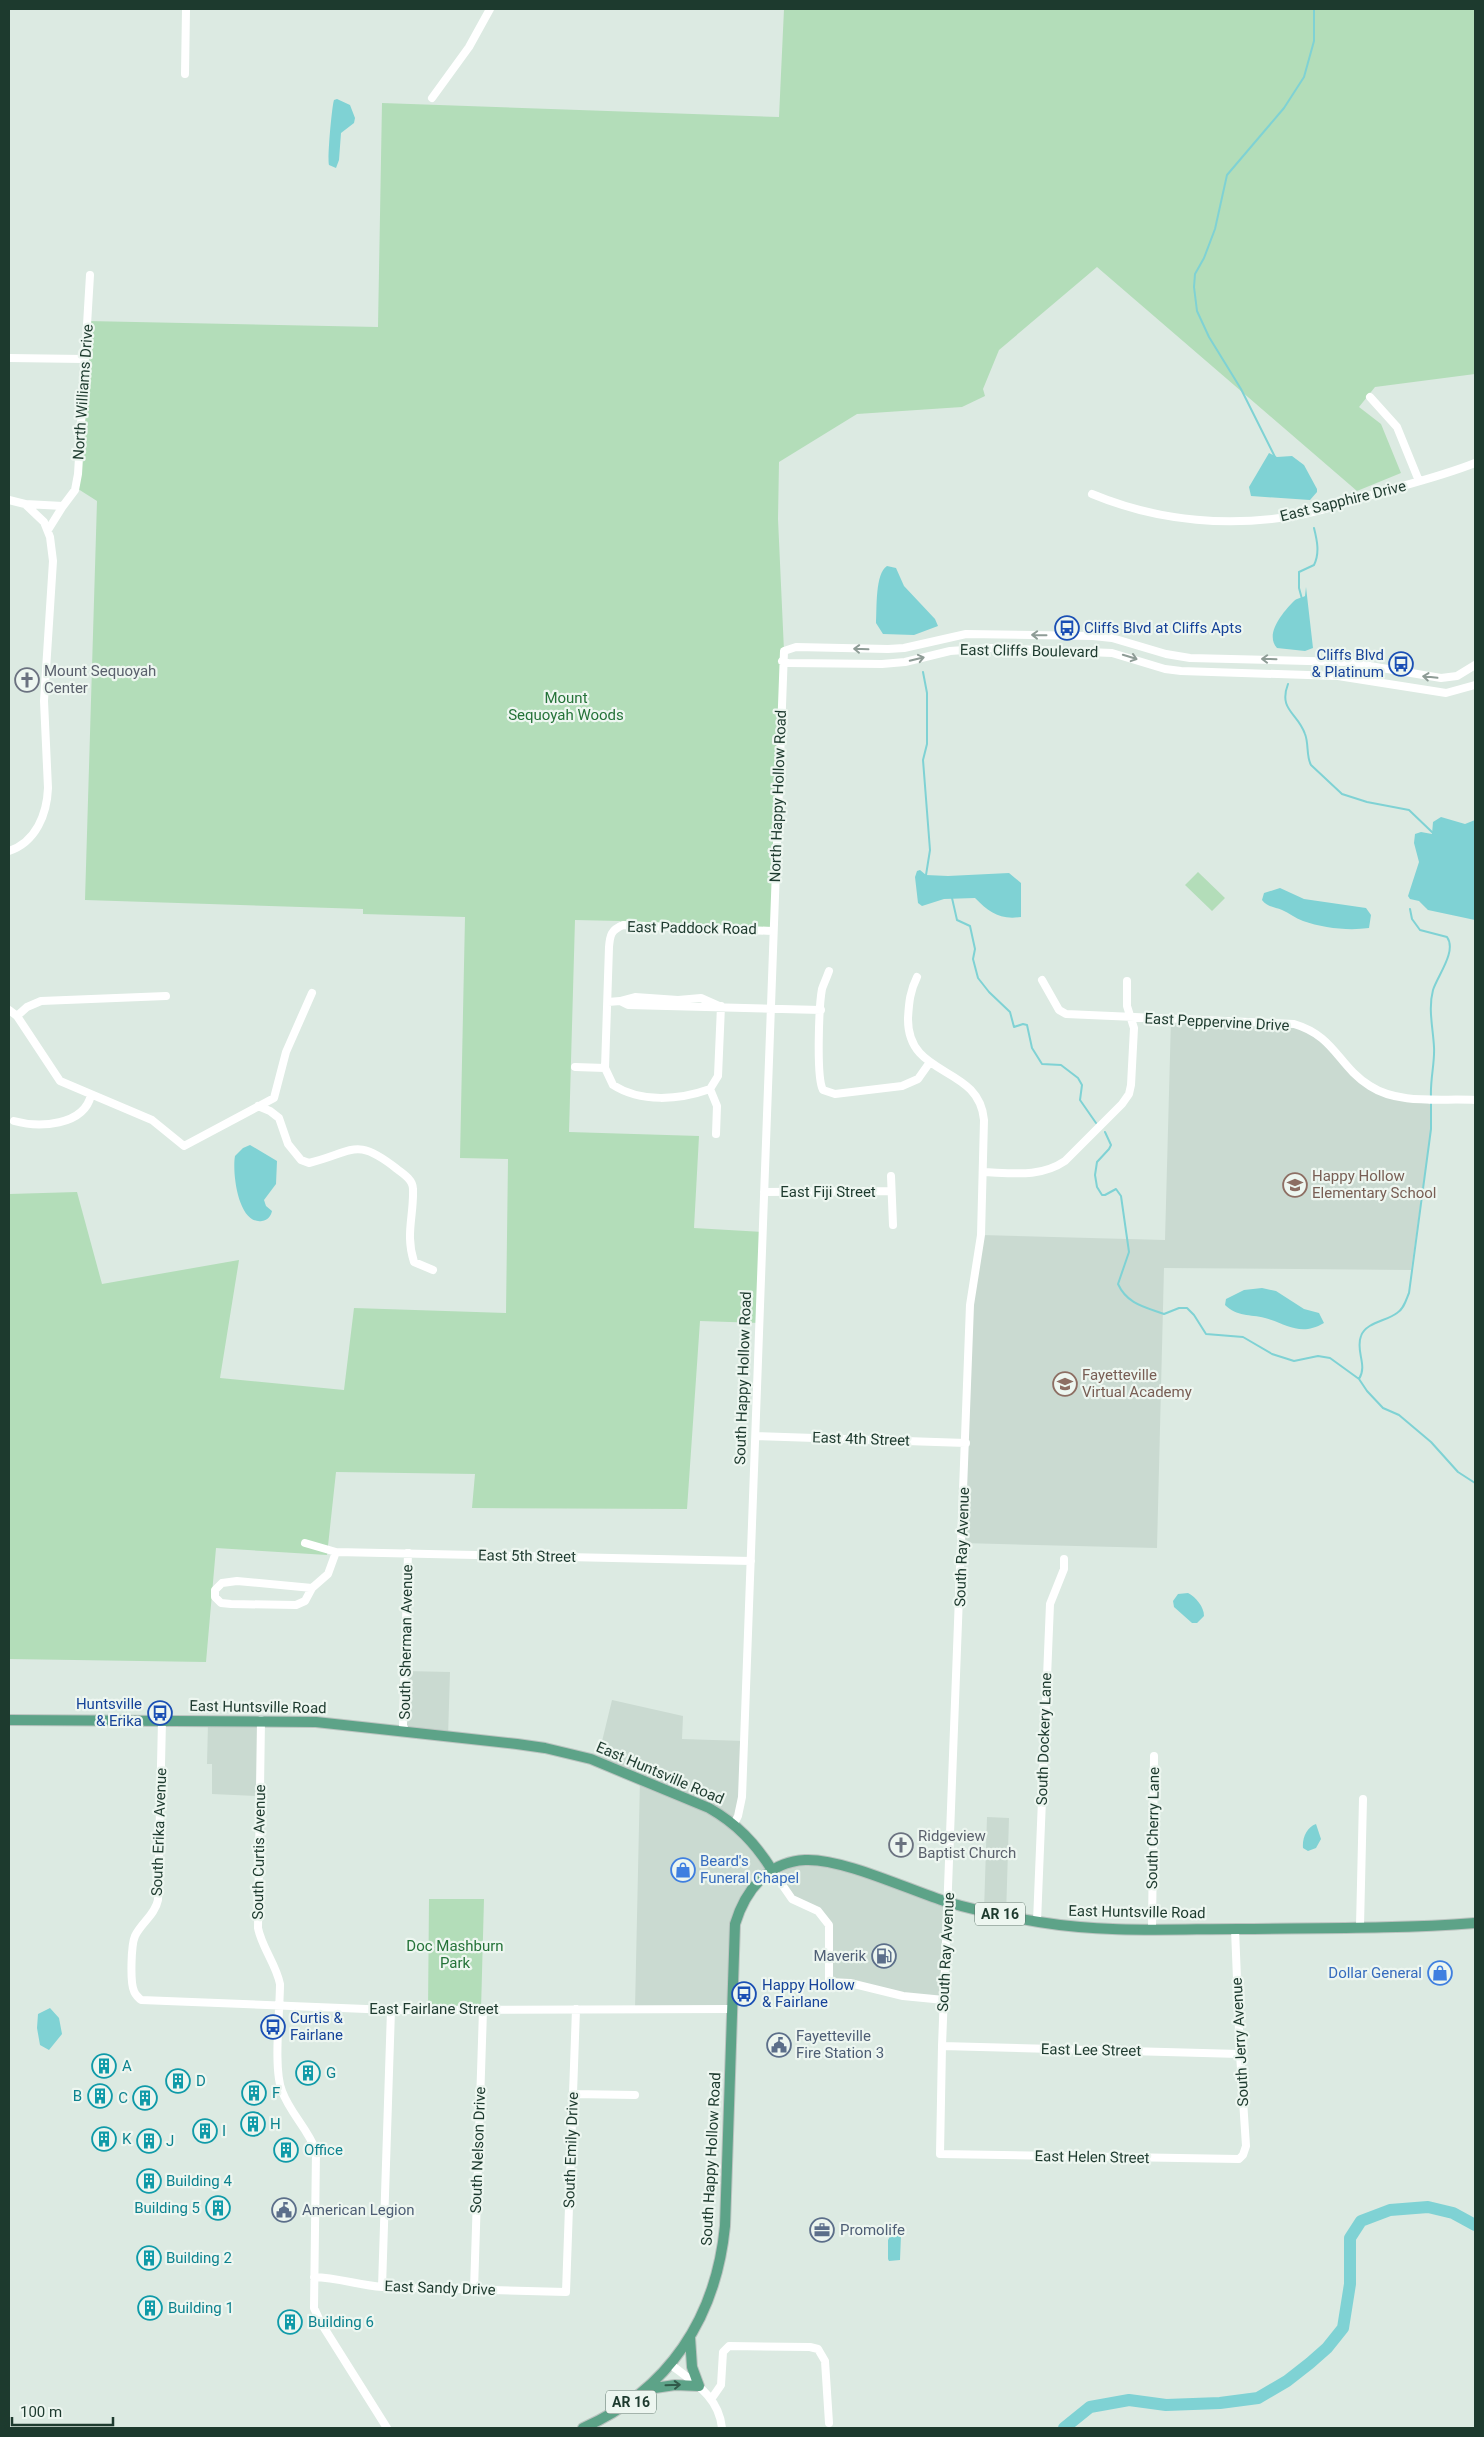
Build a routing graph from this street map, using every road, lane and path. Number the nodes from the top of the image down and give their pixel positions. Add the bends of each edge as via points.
1 (186, 9) edge
2 (490, 9) edge
3 (184, 74) dead end
4 (432, 98) dead end
5 (90, 274) dead end
6 (9, 358) edge
7 (84, 359) junction
8 (1370, 397) dead end
9 (1475, 463) edge
10 (1419, 481) junction
11 (1092, 494) dead end
12 (9, 500) edge
13 (25, 504) junction
14 (63, 506) junction
15 (48, 530) junction
16 (888, 650) junction
17 (782, 660) junction
18 (888, 664) junction
19 (1475, 665) edge
20 (1475, 685) edge
21 (9, 850) edge
22 (772, 931) junction
23 (829, 971) dead end
24 (917, 977) dead end
25 (1042, 980) dead end
26 (1127, 981) dead end
27 (312, 993) dead end
28 (166, 996) dead end
29 (608, 1002) junction
30 (721, 1006) junction
31 (770, 1008) junction
32 (9, 1010) edge
33 (821, 1010) junction
34 (17, 1016) junction
35 (1130, 1018) junction
36 (930, 1062) junction
37 (575, 1067) dead end
38 (605, 1068) junction
39 (710, 1089) junction
40 (91, 1095) junction
41 (1475, 1100) edge
42 (258, 1106) junction
43 (14, 1121) dead end
44 (716, 1134) dead end
45 (983, 1172) junction
46 (891, 1176) dead end
47 (892, 1191) junction
48 (764, 1192) junction
49 (892, 1225) dead end
50 (433, 1270) dead end
51 (756, 1436) junction
52 (966, 1443) junction
53 (305, 1543) dead end
54 (336, 1552) junction
55 (408, 1554) junction
56 (1064, 1559) dead end
57 (750, 1561) junction
58 (312, 1588) junction
59 (9, 1720) edge
60 (162, 1720) junction
61 (261, 1720) junction
62 (406, 1731) junction
63 (1154, 1756) dead end
64 (1363, 1799) dead end
65 (734, 1824) junction
66 (772, 1870) junction
67 (948, 1902) junction
68 (1037, 1922) junction
69 (1475, 1923) edge
70 (1360, 1926) junction
71 (1235, 1929) junction
72 (1152, 1930) junction
73 (136, 1996) joint
74 (944, 2000) junction
75 (280, 2006) junction
76 (576, 2009) junction
77 (732, 2009) junction
78 (391, 2010) junction
79 (483, 2010) junction
80 (942, 2046) junction
81 (1240, 2054) junction
82 (573, 2094) junction
83 (635, 2095) dead end
84 (940, 2154) joint
85 (1243, 2156) joint
86 (314, 2277) junction
87 (382, 2287) junction
88 (474, 2290) junction
89 (566, 2292) joint
90 (690, 2337) junction
91 (670, 2364) junction
92 (698, 2386) junction
93 (648, 2389) junction
94 (712, 2398) junction
95 (829, 2423) dead end
96 (387, 2428) edge
97 (583, 2428) edge
98 (722, 2428) edge

1 - 3 street
2 - 4 street via 469,47
5 - 7 street, North Williams Drive
6 - 7 street
7 - 14 street, North Williams Drive via 77,476 74,490
8 - 10 street via 1397,427
9 - 10 street, East Sapphire Drive
10 - 11 street, East Sapphire Drive via 1306,514 1239,522 1176,518 1131,508
12 - 13 street
13 - 14 street
13 - 15 street via 39,515
14 - 15 street, North Williams Drive
15 - 21 street via 53,561 44,701 48,788 45,812 35,830 25,841
16 -> 17 street, East Cliffs Boulevard via 796,647 784,650
16 - 18 street
19 -> 16 street, East Cliffs Boulevard via 1457,676 1441,678 1346,662 1190,658 1112,638 1084,636 966,634
17 - 18 street, East Cliffs Boulevard via 788,663
17 - 22 street, North Happy Hollow Road
18 -> 20 street, East Cliffs Boulevard via 968,648 1092,650 1182,671 1338,676 1446,693
22 - 29 street, East Paddock Road via 623,926 610,935
22 - 31 street, South Happy Hollow Road
23 - 33 street via 822,988
24 - 36 street, South Ray Avenue via 909,994 908,1029 917,1051
25 - 35 street, East Peppervine Drive via 1059,1010 1066,1014
26 - 35 street
27 - 42 street via 286,1052 274,1098
28 - 34 street via 41,1001
29 - 30 street
29 - 38 street
30 - 31 street
30 - 39 street via 718,1076
31 - 33 street
31 - 48 street, South Happy Hollow Road
32 - 34 street
33 - 36 street via 819,1077 820,1084 829,1093 911,1083 918,1079
34 - 40 street via 60,1081
35 - 41 street, East Peppervine Drive via 1294,1024 1326,1040 1370,1087 1391,1095
35 - 45 street via 1134,1028 1131,1085 1122,1104 1066,1161 1054,1168 1036,1174
36 - 45 street, South Ray Avenue via 965,1084 980,1103 984,1120
37 - 38 street
38 - 39 street via 612,1085 631,1094 676,1098
39 - 44 street via 717,1106
40 - 42 street via 152,1120 184,1146
40 - 43 street via 89,1105 71,1119 31,1126
42 - 50 street via 279,1118 288,1144 301,1160 309,1163 348,1148 366,1149 378,1154 407,1177 413,1188 410,1248 414,1262
45 - 52 street, South Ray Avenue via 982,1235 970,1305
46 - 47 street
47 - 48 street, East Fiji Street
47 - 49 street
48 - 51 street, South Happy Hollow Road
51 - 52 street, East 4th Street
51 - 57 street, South Happy Hollow Road
52 - 67 street, South Ray Avenue
53 - 54 street, East 5th Street
54 - 55 street, East 5th Street
54 - 58 street via 328,1574
55 - 57 street, East 5th Street
55 - 62 street, South Sherman Avenue via 403,1725
56 - 68 street, South Dockery Lane via 1064,1569 1050,1604
57 - 65 street, South Happy Hollow Road via 742,1797
58 - 58 street via 305,1601 296,1605 231,1604 222,1603 215,1597 215,1590 222,1583 236,1581
59 - 60 main road, East Huntsville Road
60 - 61 main road, East Huntsville Road
60 - 73 street, South Erika Avenue via 158,1900 133,1942 132,1986
61 - 62 main road, East Huntsville Road
61 - 75 street, South Curtis Avenue via 258,1928 260,1939 278,1972
62 - 65 main road, East Huntsville Road via 545,1748 591,1759 709,1808
63 - 72 street, South Cherry Lane
64 - 70 street
65 - 66 main road, East Huntsville Road via 759,1849
66 - 67 main road, East Huntsville Road / AR 16 via 803,1860 829,1862
66 - 74 street via 792,1899 818,1911 829,1925 829,1982
66 - 77 main road, South Happy Hollow Road / AR 16 via 752,1886 735,1924
67 - 68 main road, East Huntsville Road / AR 16
67 - 74 street, South Ray Avenue
68 - 72 main road, East Huntsville Road / AR 16
69 - 70 main road, East Huntsville Road / AR 16
70 - 71 main road, East Huntsville Road / AR 16
71 - 72 main road, East Huntsville Road / AR 16
71 - 81 street, South Jerry Avenue
73 - 75 street, East Fairlane Street via 148,2002
74 - 80 street, South Ray Avenue
75 - 78 street, East Fairlane Street
75 - 86 street, South Curtis Avenue via 280,2082 286,2099 312,2141 317,2162
76 - 77 street, East Fairlane Street
76 - 79 street, East Fairlane Street
76 - 82 street, South Emily Drive
77 - 90 main road, South Happy Hollow Road / AR 16 via 723,2247 714,2287
78 - 79 street, East Fairlane Street
78 - 87 street
79 - 88 street, South Nelson Drive
80 - 81 street, East Lee Street
80 - 84 street, South Ray Avenue
81 - 85 street, South Jerry Avenue via 1246,2146
82 - 83 street
82 - 89 street, South Emily Drive
84 - 85 street, East Helen Street via 1233,2160
86 - 87 street, East Sandy Drive
86 - 96 street, South Curtis Avenue via 317,2316
87 - 88 street, East Sandy Drive
88 - 89 street, East Sandy Drive
90 - 91 main road, South Happy Hollow Road / AR 16
90 - 92 main road via 692,2367
91 - 92 street
91 - 93 main road, AR 16
93 -> 92 main road
92 - 94 street
93 - 97 main road, AR 16
94 - 95 street via 721,2385 723,2352 729,2346 810,2347 823,2354
94 - 98 street

